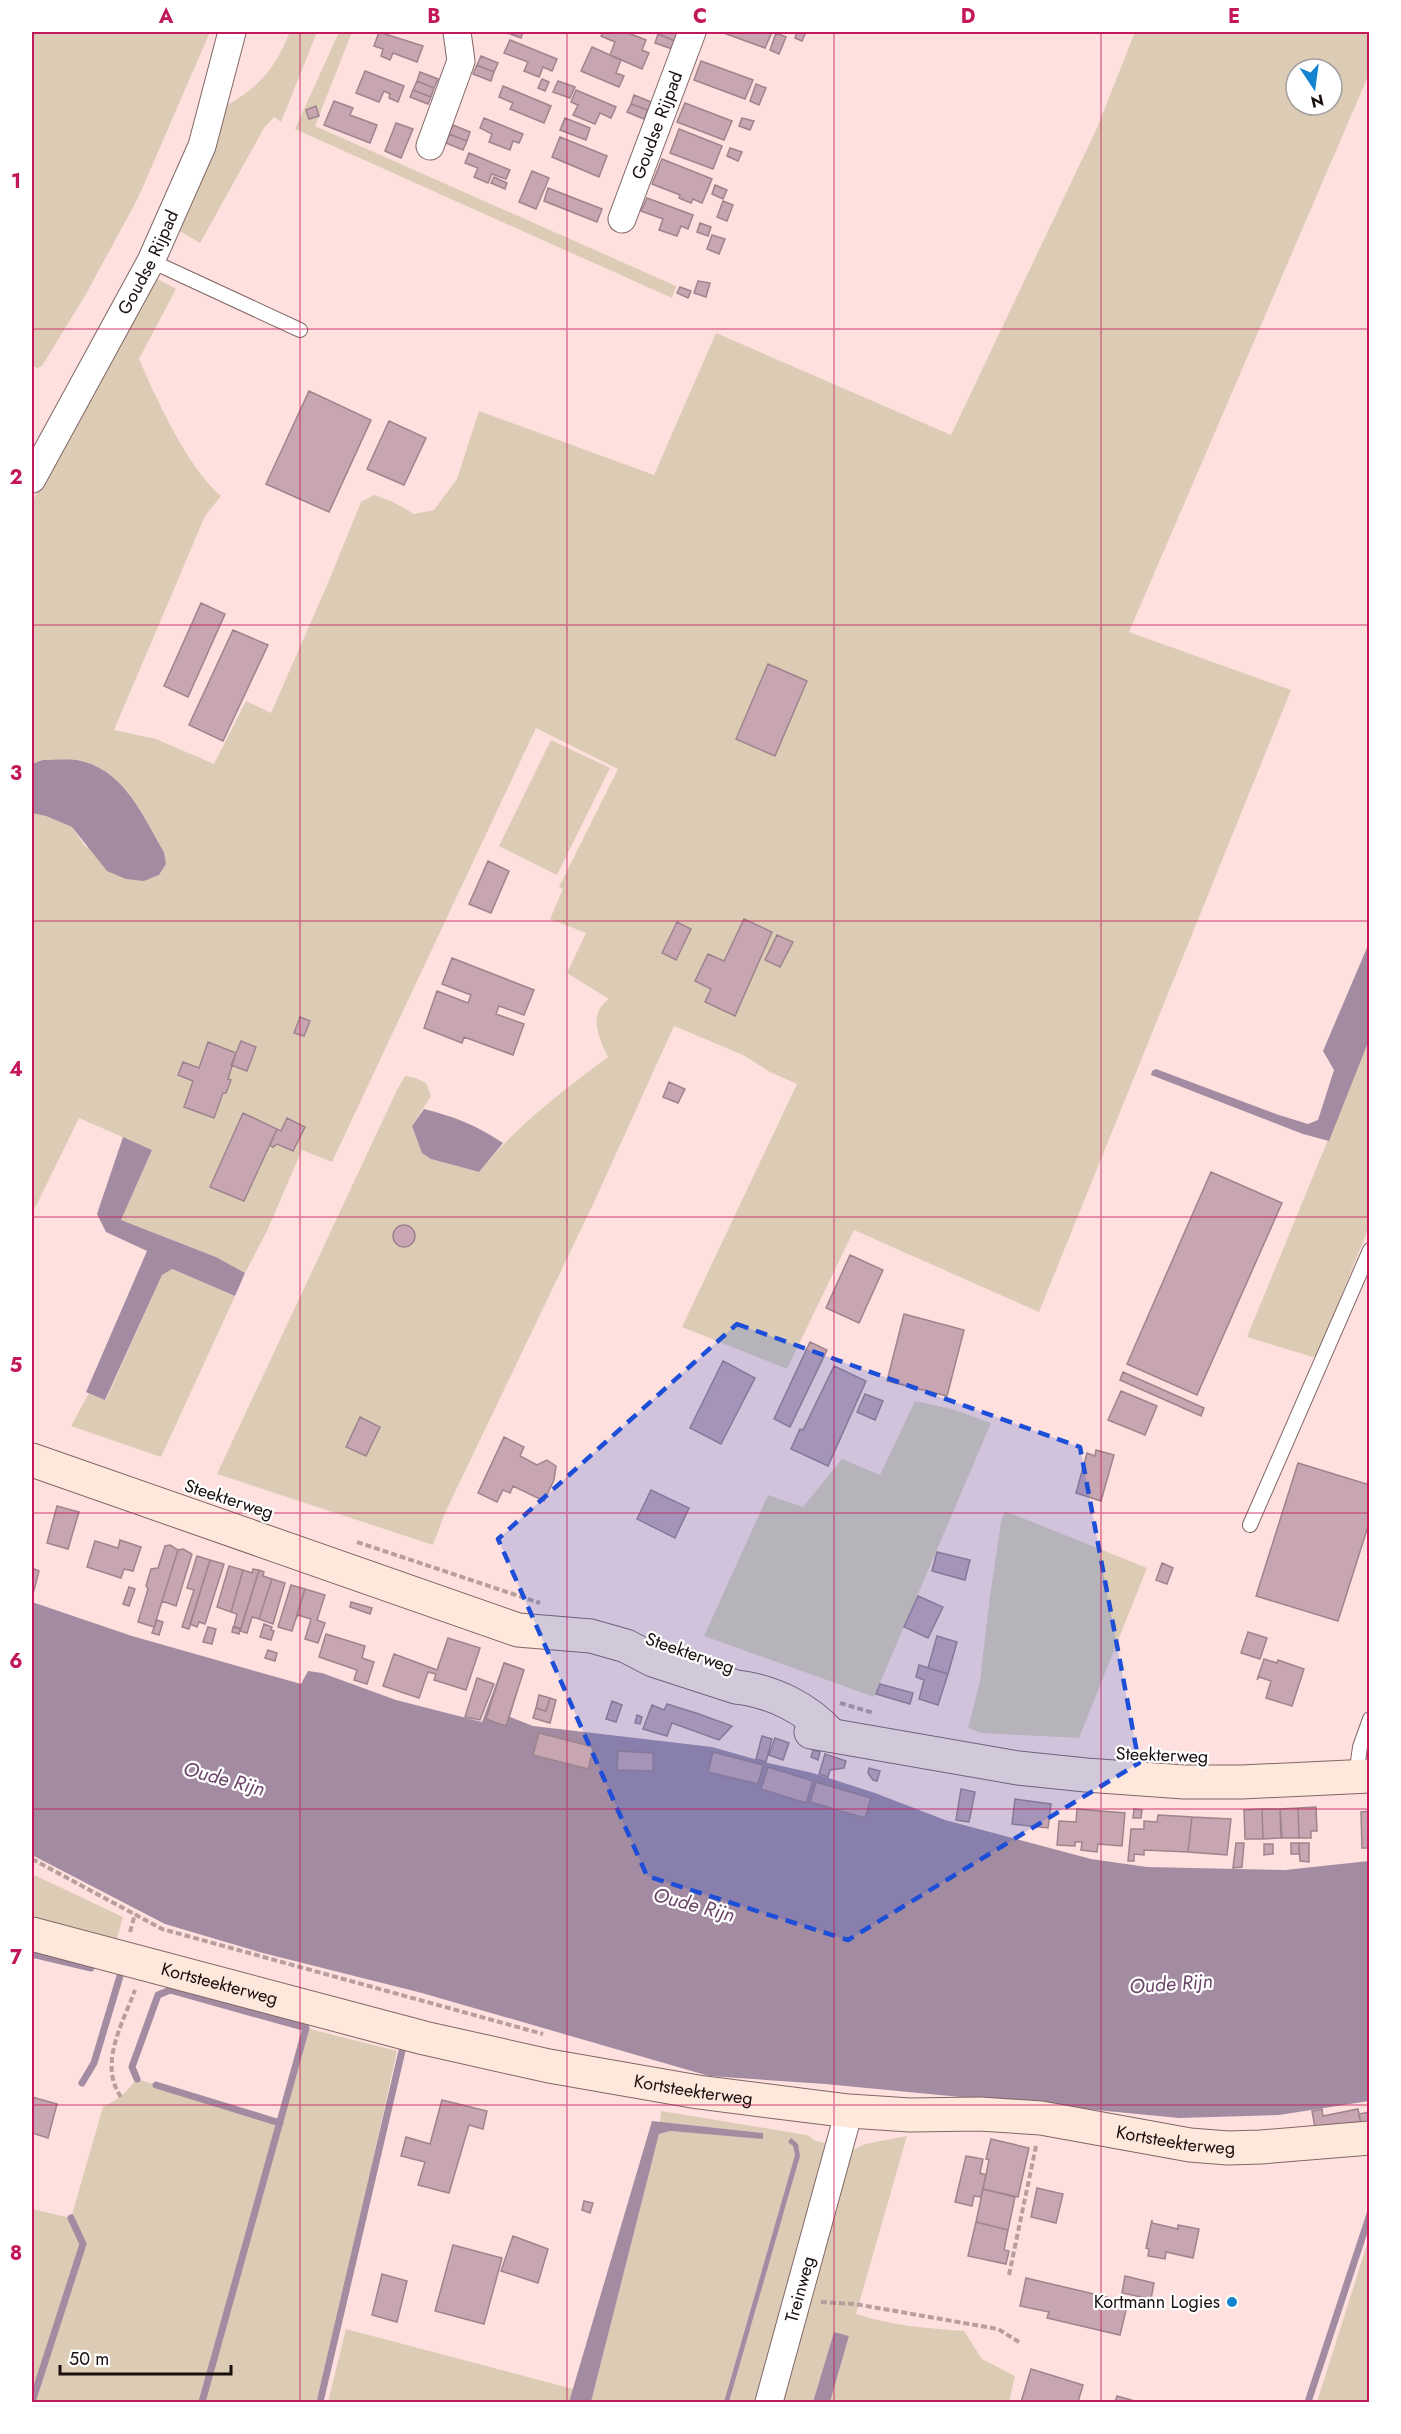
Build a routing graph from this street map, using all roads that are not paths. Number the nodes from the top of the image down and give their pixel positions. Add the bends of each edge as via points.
1 (232, 32) edge
2 (456, 32) edge
3 (692, 32) edge
4 (430, 146) dead end
5 (622, 219) dead end
6 (151, 261) junction
7 (300, 330) dead end
8 (32, 479) edge
9 (1370, 1250) edge
10 (32, 1460) edge
11 (1250, 1525) dead end
12 (1370, 1719) edge
13 (1363, 1776) edge
14 (32, 1934) edge
15 (849, 2111) junction
16 (1370, 2138) edge
17 (769, 2403) edge

1 - 6 street, Goudse Rijpad via 202,146
2 - 4 street via 461,61
3 - 5 street, Goudse Rijpad
6 - 7 lane
6 - 8 street, Goudse Rijpad
9 - 11 lane
10 - 13 main road, Steekterweg via 518,1630 539,1645 575,1656 653,1660 782,1699 818,1720 831,1735 1018,1768 1097,1776 1184,1782
12 - 13 lane via 1360,1747
14 - 15 main road, Kortsteekterweg via 424,2038 549,2066 698,2092
15 - 16 main road, Kortsteekterweg via 1041,2118 1190,2145 1228,2148
15 - 17 street, Treinweg

